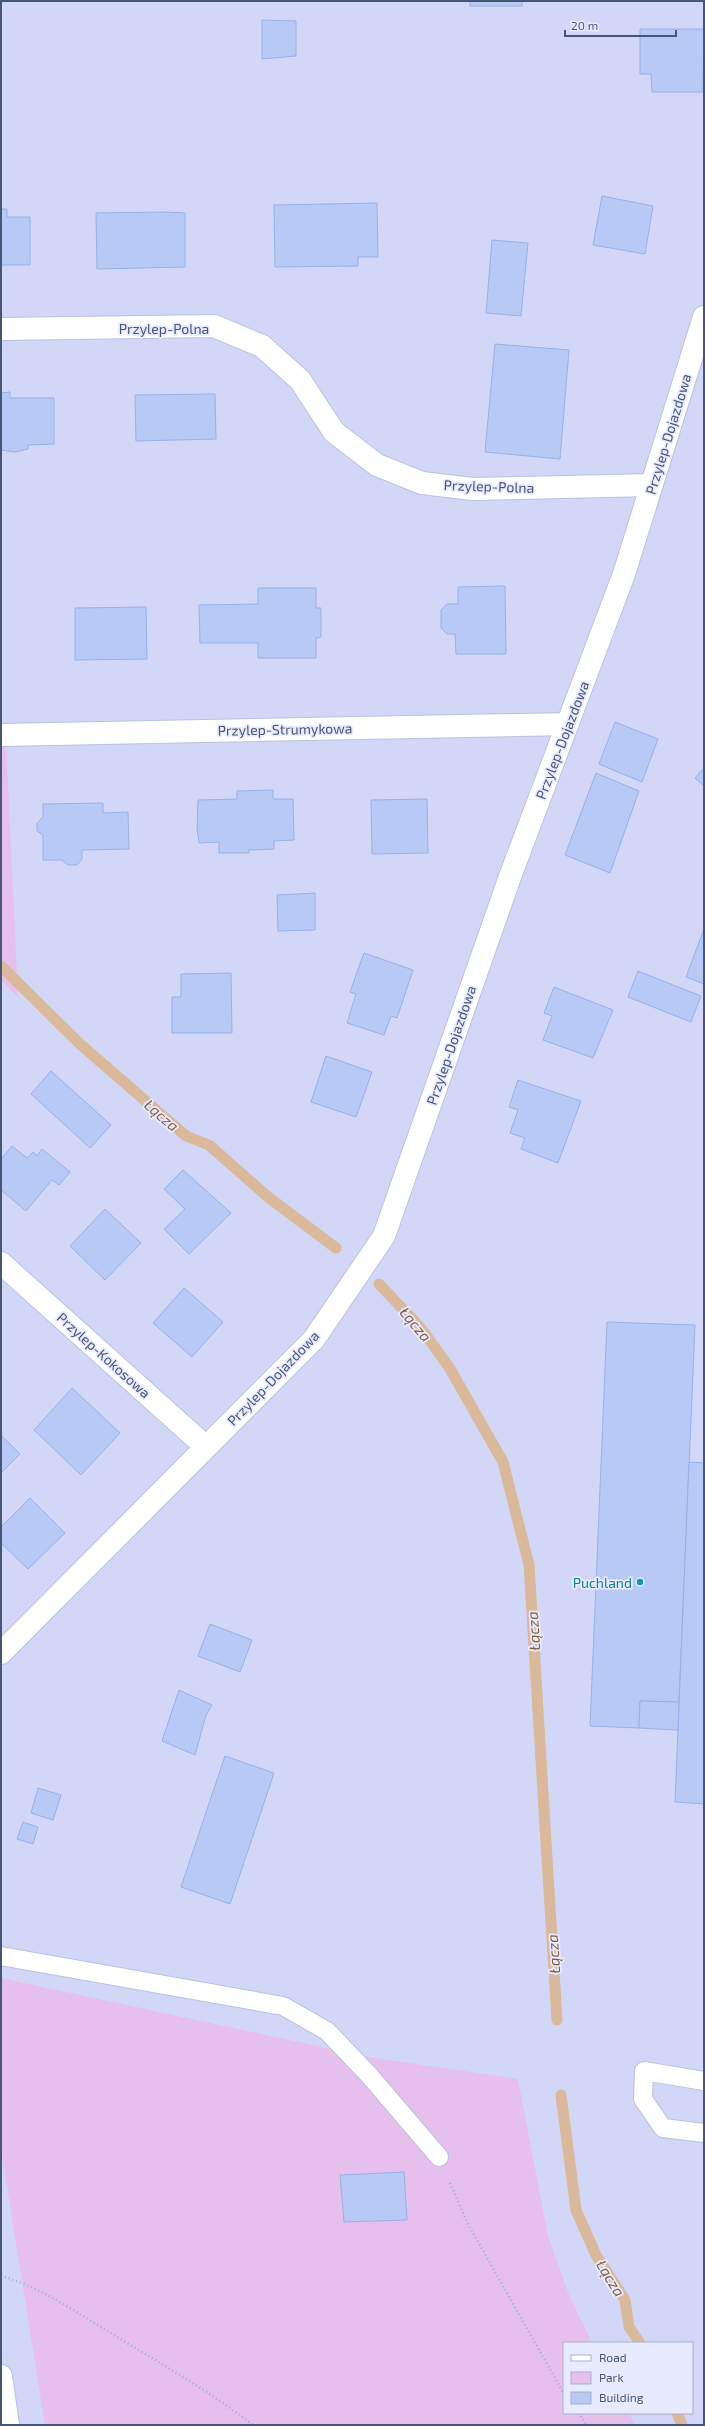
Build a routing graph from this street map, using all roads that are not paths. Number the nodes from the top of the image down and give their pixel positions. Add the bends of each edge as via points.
1 (704, 317) edge
2 (1, 329) edge
3 (652, 485) junction
4 (568, 724) junction
5 (1, 735) edge
6 (1, 1263) edge
7 (206, 1447) junction
8 (1, 1653) edge
9 (1, 1956) edge
10 (704, 2081) edge
11 (704, 2133) edge
12 (439, 2157) road end
13 (1, 2376) edge
14 (8, 2425) edge

1 - 3 street, Przylep-Dojazdowa
2 - 3 street, Przylep-Polna via 214,326 262,346 300,380 334,432 377,465 422,483 473,488
3 - 4 street, Przylep-Dojazdowa via 624,574
4 - 5 street, Przylep-Strumykowa
4 - 7 street, Przylep-Dojazdowa via 511,874 384,1236 314,1339
6 - 7 street, Przylep-Kokosowa
7 - 8 street, Przylep-Dojazdowa
9 - 12 lane via 283,2006 327,2031 369,2075
10 - 11 lane via 644,2071 643,2099 663,2128
13 - 14 street

